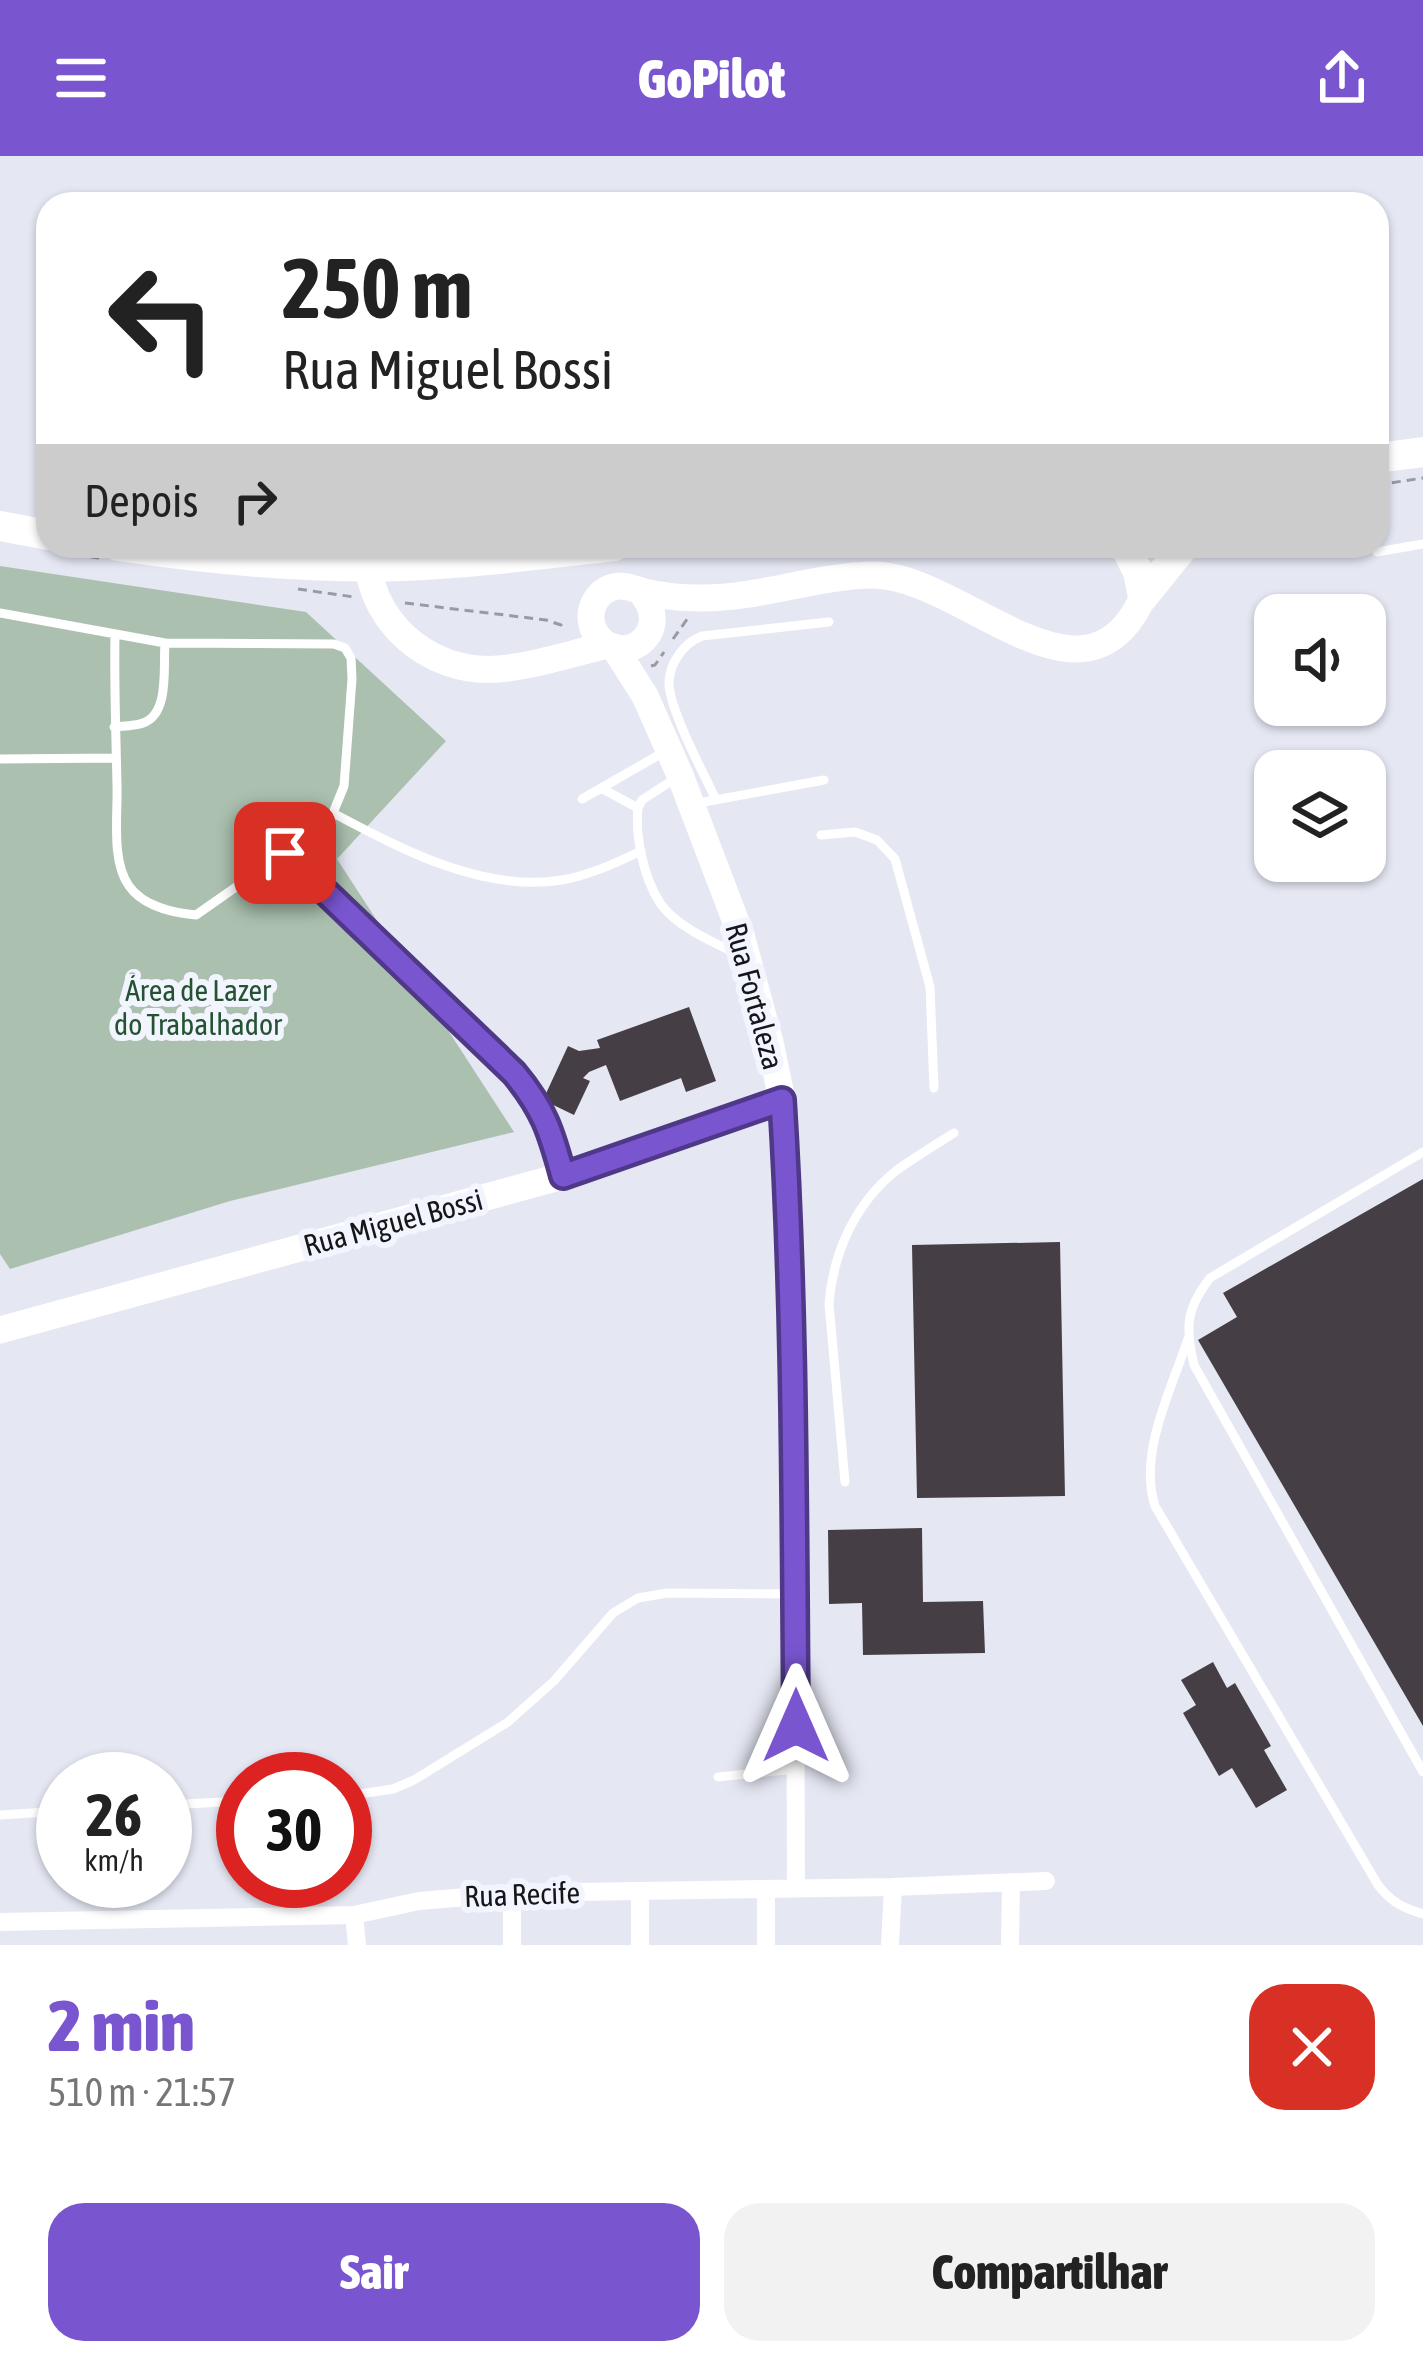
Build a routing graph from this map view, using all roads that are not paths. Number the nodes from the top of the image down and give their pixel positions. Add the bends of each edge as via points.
1 (1389, 447) edge
2 (1421, 456) edge
3 (1389, 460) edge
4 (0, 514) edge
5 (36, 520) edge
6 (0, 526) edge
7 (36, 533) edge
8 (1423, 544) edge
9 (1389, 550) edge
10 (198, 558) edge
11 (368, 558) edge
12 (511, 558) edge
13 (1131, 558) edge
14 (1174, 558) edge
15 (641, 592) junction
16 (1142, 597) junction
17 (703, 598) junction
18 (0, 613) edge
19 (591, 616) junction
20 (829, 622) dead end
21 (649, 633) junction
22 (115, 635) junction
23 (165, 644) junction
24 (611, 646) junction
25 (525, 665) junction
26 (645, 696) junction
27 (114, 727) junction
28 (116, 758) junction
29 (0, 759) edge
30 (675, 762) junction
31 (824, 780) dead end
32 (601, 788) junction
33 (582, 799) dead end
34 (704, 802) junction
35 (638, 808) junction
36 (333, 812) junction
37 (820, 835) dead end
38 (641, 851) junction
39 (285, 853) junction
40 (747, 958) junction
41 (934, 1088) dead end
42 (782, 1100) junction
43 (954, 1133) dead end
44 (1423, 1152) edge
45 (563, 1176) junction
46 (0, 1330) edge
47 (1188, 1339) junction
48 (845, 1482) dead end
49 (795, 1594) junction
50 (796, 1769) junction
51 (1423, 1772) edge
52 (718, 1777) dead end
53 (372, 1792) edge
54 (36, 1813) edge
55 (0, 1815) edge
56 (1046, 1881) dead end
57 (1010, 1882) junction
58 (893, 1887) junction
59 (796, 1888) junction
60 (766, 1889) junction
61 (640, 1891) junction
62 (512, 1893) junction
63 (1423, 1914) edge
64 (354, 1915) junction
65 (0, 1922) edge
66 (357, 1945) edge
67 (512, 1945) edge
68 (640, 1945) edge
69 (766, 1945) edge
70 (890, 1945) edge
71 (1010, 1945) edge

1 - 2 main road
2 - 3 main road
4 - 5 main road
6 - 7 main road
8 - 9 lane
10 - 12 main road via 314,566
11 - 25 main road via 376,599 419,649 465,667
13 - 16 main road
14 - 16 main road
15 - 17 main road
15 - 19 main road via 609,589
15 - 21 main road via 654,614
16 - 17 main road via 1123,631 1080,651 1039,644 921,584 874,575
17 - 21 main road
18 - 22 lane
19 - 24 main road via 593,630
19 - 25 main road
20 - 34 lane via 702,636 678,656 671,698
21 - 24 main road via 627,647
21 - 26 main road, Rua Fortaleza
22 - 23 lane
22 - 27 lane
23 - 27 lane via 155,715
23 - 36 lane via 345,648 352,668 344,786
24 - 25 main road
24 - 26 main road, Rua Fortaleza
26 - 30 main road, Rua Fortaleza
27 - 28 lane
28 - 29 lane
28 - 39 lane via 119,856 138,897 196,915
30 - 32 lane
30 - 34 main road, Rua Fortaleza
30 - 35 lane
31 - 34 lane
32 - 33 lane
32 - 35 lane
34 - 40 main road, Rua Fortaleza
35 - 38 lane
36 - 38 lane via 461,871 514,881 562,880
36 - 39 lane
37 - 41 lane via 855,832 896,859 930,987
38 - 40 lane via 662,906 702,938
39 - 45 lane via 514,1073 549,1127
40 - 42 main road, Rua Fortaleza
42 - 45 main road, Rua Miguel Bossi
42 - 49 street, Rua Fortaleza
43 - 48 lane via 895,1172 838,1251 829,1304
44 - 47 lane via 1210,1278 1188,1318
45 - 46 main road, Rua Miguel Bossi
47 - 51 lane via 1194,1365
47 - 63 lane via 1148,1464 1155,1507 1378,1885 1389,1900
49 - 50 street, Rua Fortaleza
49 - 53 lane via 638,1598 508,1722 414,1780
50 - 52 lane
50 - 59 street, Rua Fortaleza
54 - 55 lane
56 - 57 street, Rua Recife
57 - 58 street, Rua Recife
57 - 71 street
58 - 59 street, Rua Recife
58 - 70 street
59 - 60 street, Rua Recife
60 - 61 street, Rua Recife
60 - 69 street
61 - 62 street, Rua Recife
61 - 68 street
62 - 64 street, Rua Recife
62 - 67 street
64 - 65 street, Rua Recife
64 - 66 street

